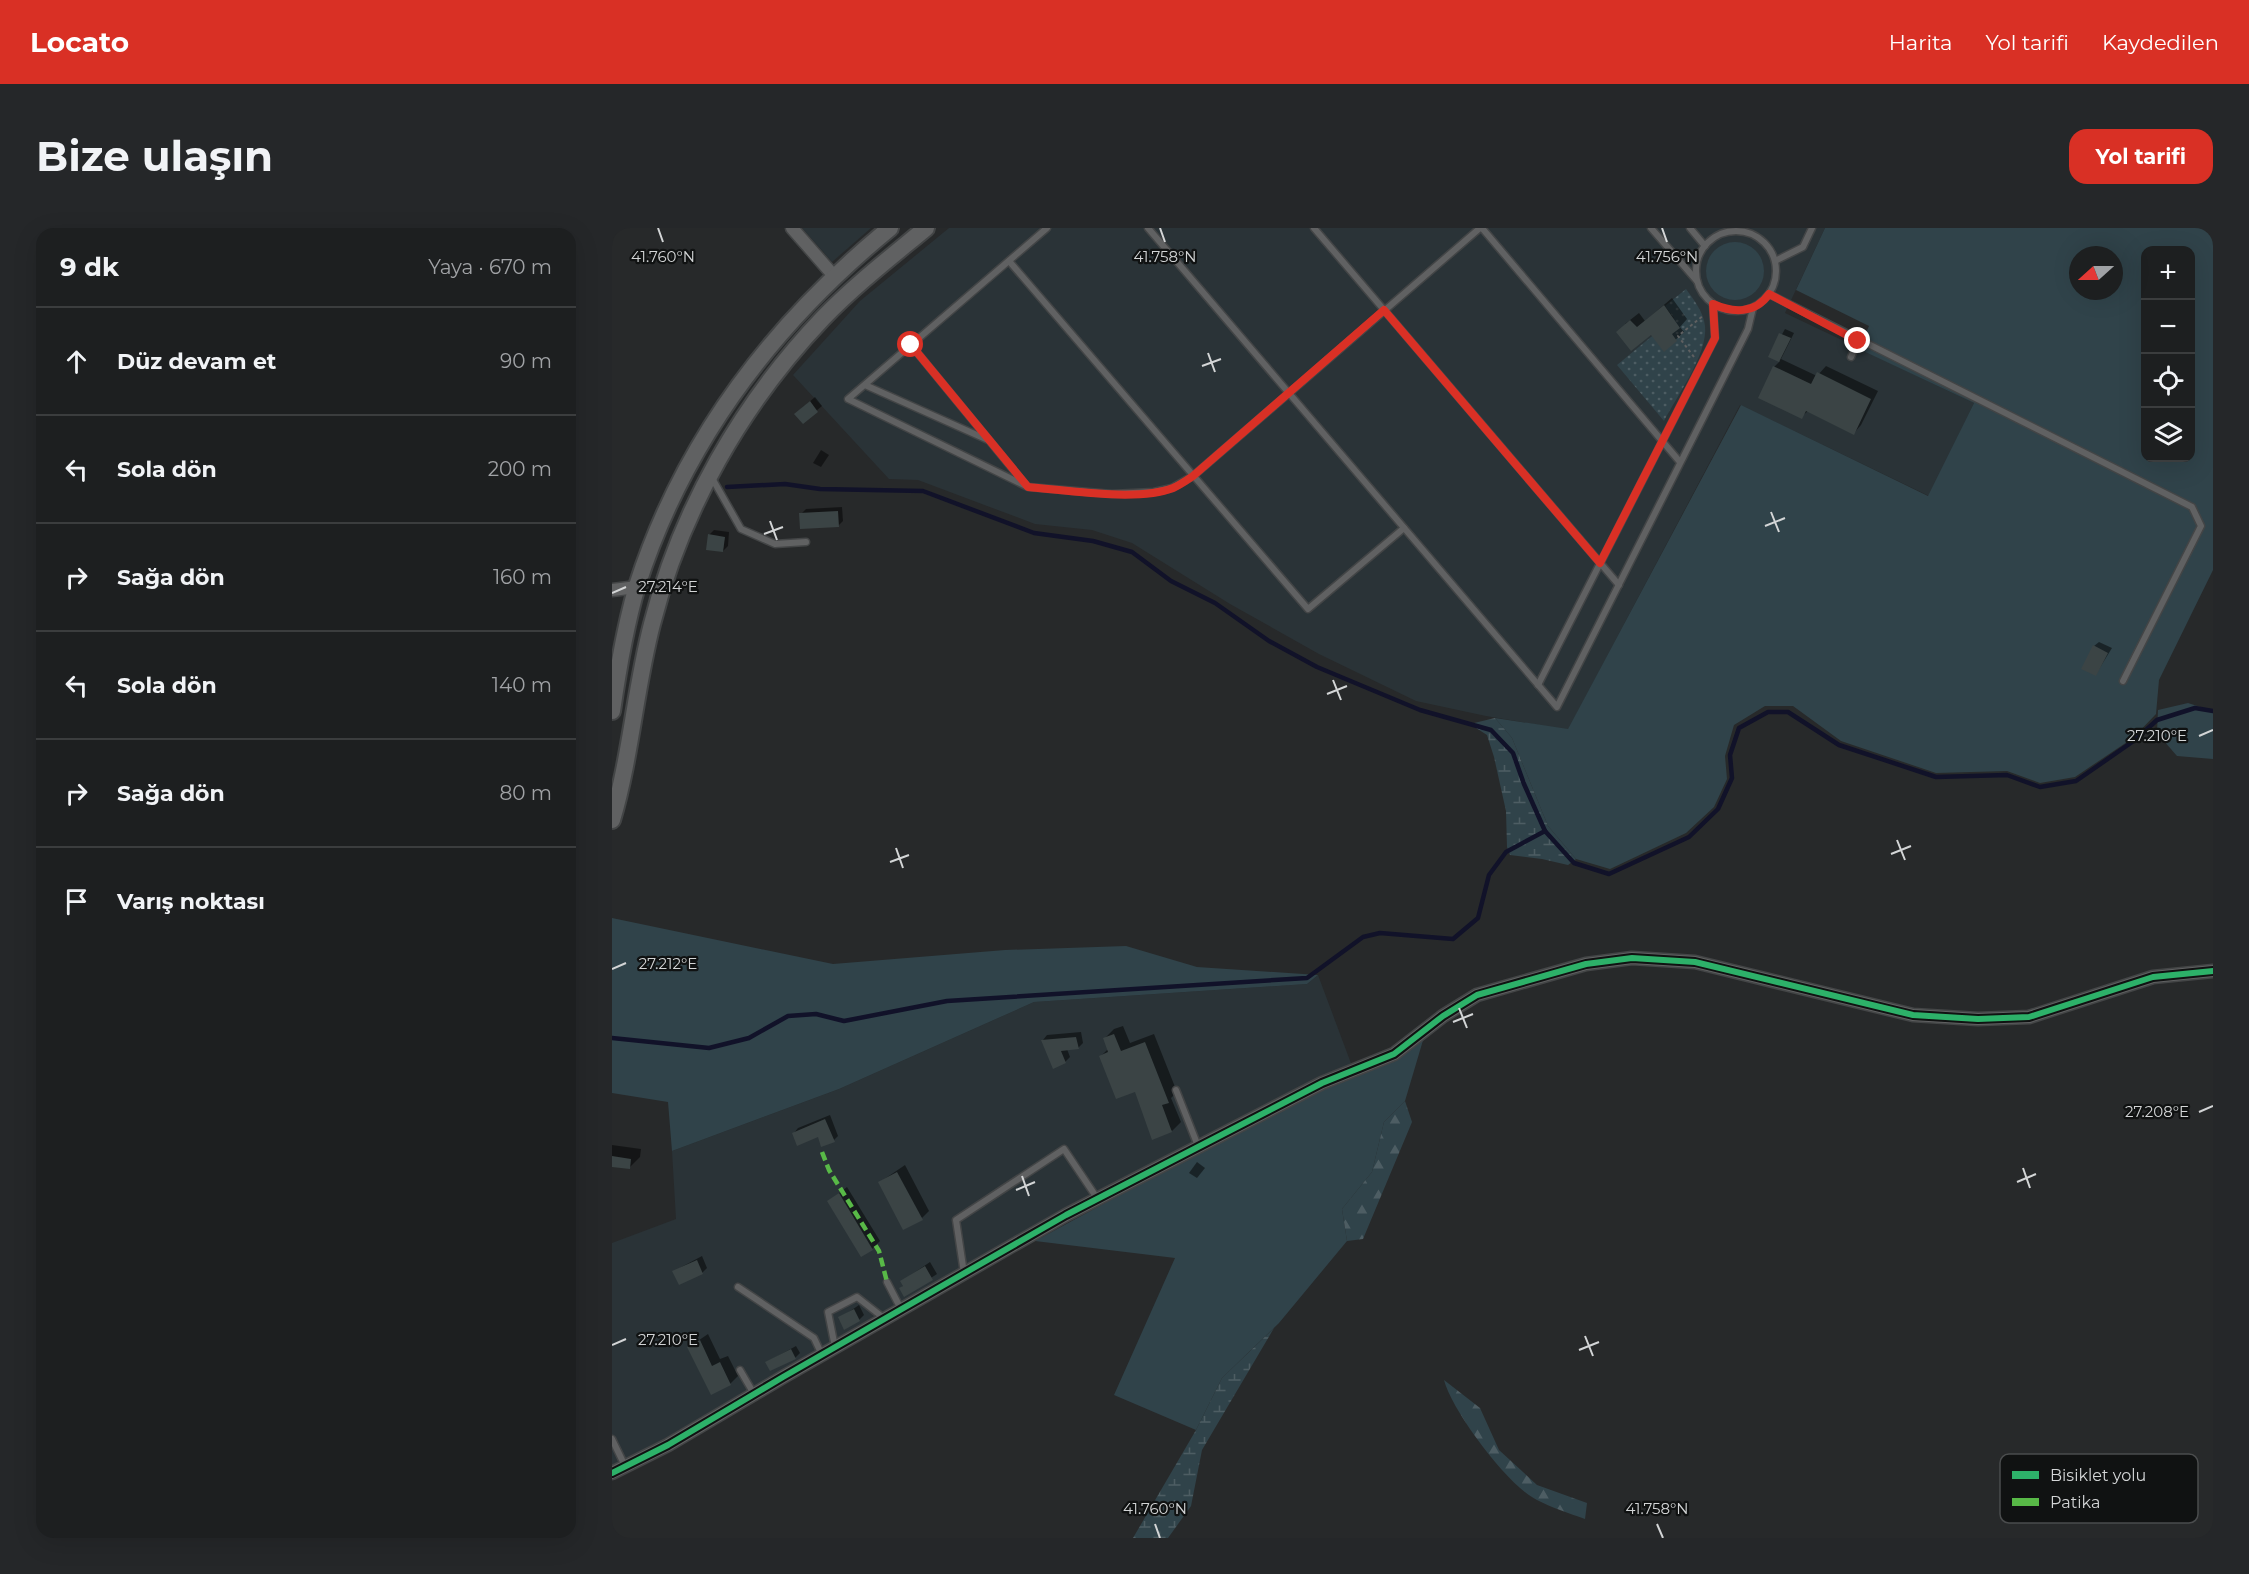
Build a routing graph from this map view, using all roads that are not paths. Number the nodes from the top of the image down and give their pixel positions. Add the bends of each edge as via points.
1 (792, 228) edge
2 (890, 228) edge
3 (926, 228) edge
4 (1047, 228) edge
5 (1148, 228) edge
6 (1314, 228) edge
7 (1481, 228) edge
8 (1651, 228) edge
9 (1690, 228) edge
10 (1732, 228) edge
11 (1812, 228) edge
12 (1725, 232) junction
13 (1705, 246) junction
14 (1009, 261) junction
15 (1775, 261) junction
16 (834, 276) junction
17 (1697, 281) junction
18 (1769, 294) junction
19 (1713, 306) junction
20 (1753, 308) junction
21 (1384, 310) junction
22 (1858, 341) junction
23 (911, 345) junction
24 (1851, 357) dead end
25 (865, 385) junction
26 (1289, 393) junction
27 (990, 441) junction
28 (1662, 441) junction
29 (1680, 462) junction
30 (710, 475) junction
31 (1193, 476) junction
32 (1028, 487) junction
33 (1404, 528) junction
34 (806, 542) dead end
35 (1600, 563) junction
36 (1618, 585) junction
37 (637, 587) junction
38 (612, 590) edge
39 (2123, 681) dead end
40 (1538, 685) junction
41 (612, 711) edge
42 (612, 820) edge
43 (2213, 970) edge
44 (1176, 1090) dead end
45 (1198, 1146) junction
46 (1097, 1199) junction
47 (964, 1273) junction
48 (887, 1282) dead end
49 (738, 1287) dead end
50 (901, 1310) junction
51 (885, 1319) junction
52 (835, 1347) junction
53 (822, 1354) junction
54 (740, 1370) dead end
55 (754, 1394) junction
56 (612, 1439) edge
57 (625, 1467) junction
58 (612, 1473) edge

1 - 16 street
2 - 16 main road
3 - 30 main road via 823,318 773,377
4 - 14 lane
5 - 26 lane
6 - 21 lane
7 - 21 lane
7 - 28 lane
8 - 17 lane
9 - 13 lane
10 - 12 lane
11 - 15 lane via 1803,247
12 - 13 lane
12 - 15 lane via 1750,233 1761,239
13 - 17 lane via 1696,269
14 - 23 lane
14 - 31 lane
15 - 18 lane via 1776,276
16 - 37 main road via 757,361 712,423 679,483
17 - 19 lane
18 - 20 lane
18 - 22 lane
19 - 20 lane via 1739,312
19 - 28 lane via 1715,338
20 - 29 lane via 1748,329
21 - 26 lane
21 - 35 lane
22 - 24 lane
22 - 39 lane via 2192,507 2201,526
23 - 25 lane
23 - 27 lane
25 - 27 lane
25 - 32 lane via 848,399
26 - 31 lane
26 - 33 lane
27 - 32 lane
28 - 29 lane
28 - 35 lane
29 - 36 lane
30 - 34 lane via 741,529 775,544
30 - 42 main road via 667,573 652,625
31 - 32 lane via 1172,488 1154,492 1112,494
31 - 33 lane via 1308,609
33 - 40 lane
35 - 36 lane
35 - 40 lane
36 - 40 lane via 1557,707
37 - 38 street
37 - 41 main road
43 - 45 street via 2153,977 2029,1017 1978,1019 1913,1015 1695,962 1632,958 1586,964 1477,995 1394,1054 1322,1083
44 - 45 lane
45 - 46 street
46 - 47 street
46 - 47 lane via 1064,1149 956,1220
47 - 50 street
48 - 50 lane
49 - 53 lane via 814,1338
50 - 51 street
51 - 52 street
51 - 52 lane via 858,1297 828,1312
52 - 53 street
53 - 55 street
54 - 55 lane
55 - 57 street
56 - 57 lane
57 - 58 street

